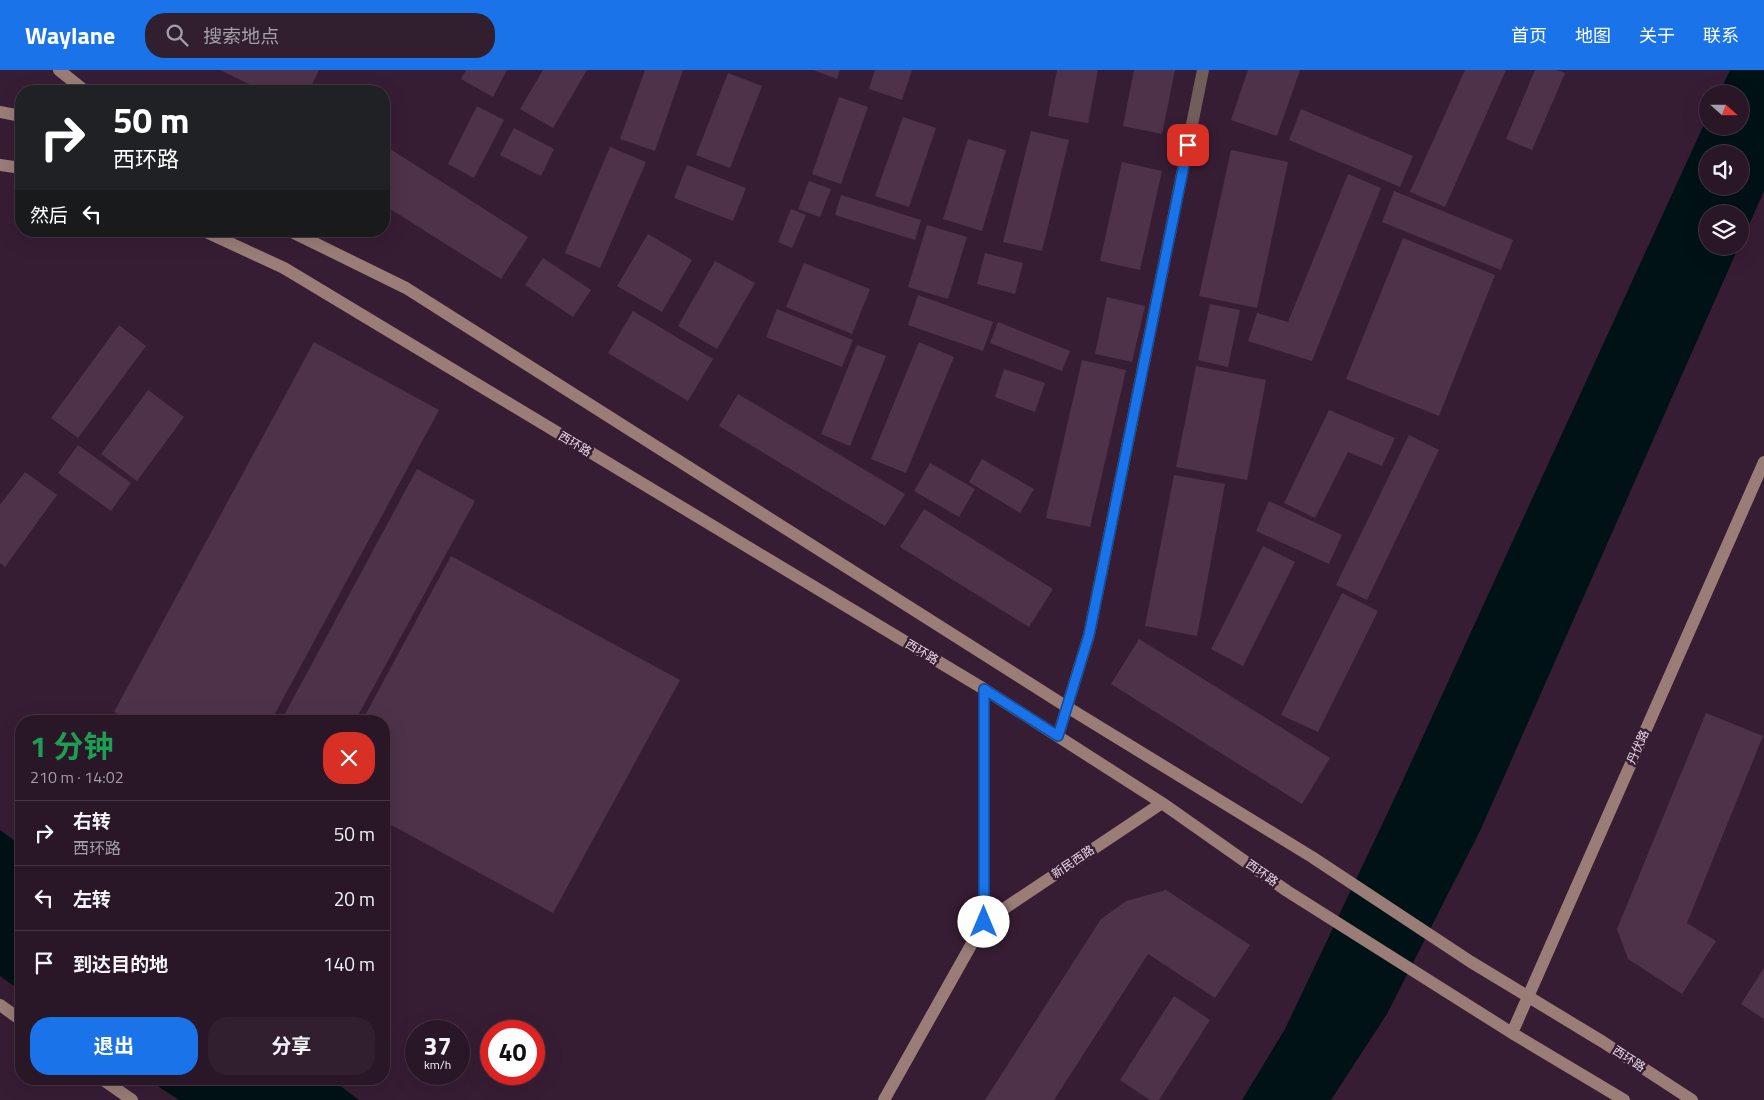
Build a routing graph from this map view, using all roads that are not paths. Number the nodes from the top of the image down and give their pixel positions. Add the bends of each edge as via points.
1 (59, 70) edge
2 (1203, 70) edge
3 (78, 85) edge
4 (0, 112) edge
5 (15, 115) edge
6 (0, 165) edge
7 (15, 167) edge
8 (217, 237) edge
9 (302, 237) edge
10 (1764, 462) edge
11 (984, 689) junction
12 (1067, 707) junction
13 (1058, 736) junction
14 (1162, 803) junction
15 (984, 922) junction
16 (1528, 996) junction
17 (0, 1005) edge
18 (15, 1016) edge
19 (1512, 1033) junction
20 (111, 1085) edge
21 (132, 1100) edge
22 (884, 1100) edge
23 (1624, 1100) edge
24 (1692, 1100) edge

1 - 3 street
2 - 12 street via 1089,635
4 - 5 street
6 - 7 street
8 - 11 street, 西环路 via 284,268
9 - 12 street, 西环路 via 406,288
10 - 16 street, 丹伏路
11 - 13 street, 西环路
11 - 15 street, 新民西路
12 - 13 street
12 - 16 street, 西环路
13 - 14 street, 西环路
14 - 15 street, 新民西路
14 - 19 street, 西环路 via 1288,891
15 - 22 street, 新民西路
16 - 19 street, 丹伏路
16 - 24 street, 西环路
17 - 18 street
19 - 23 street, 西环路
20 - 21 street

